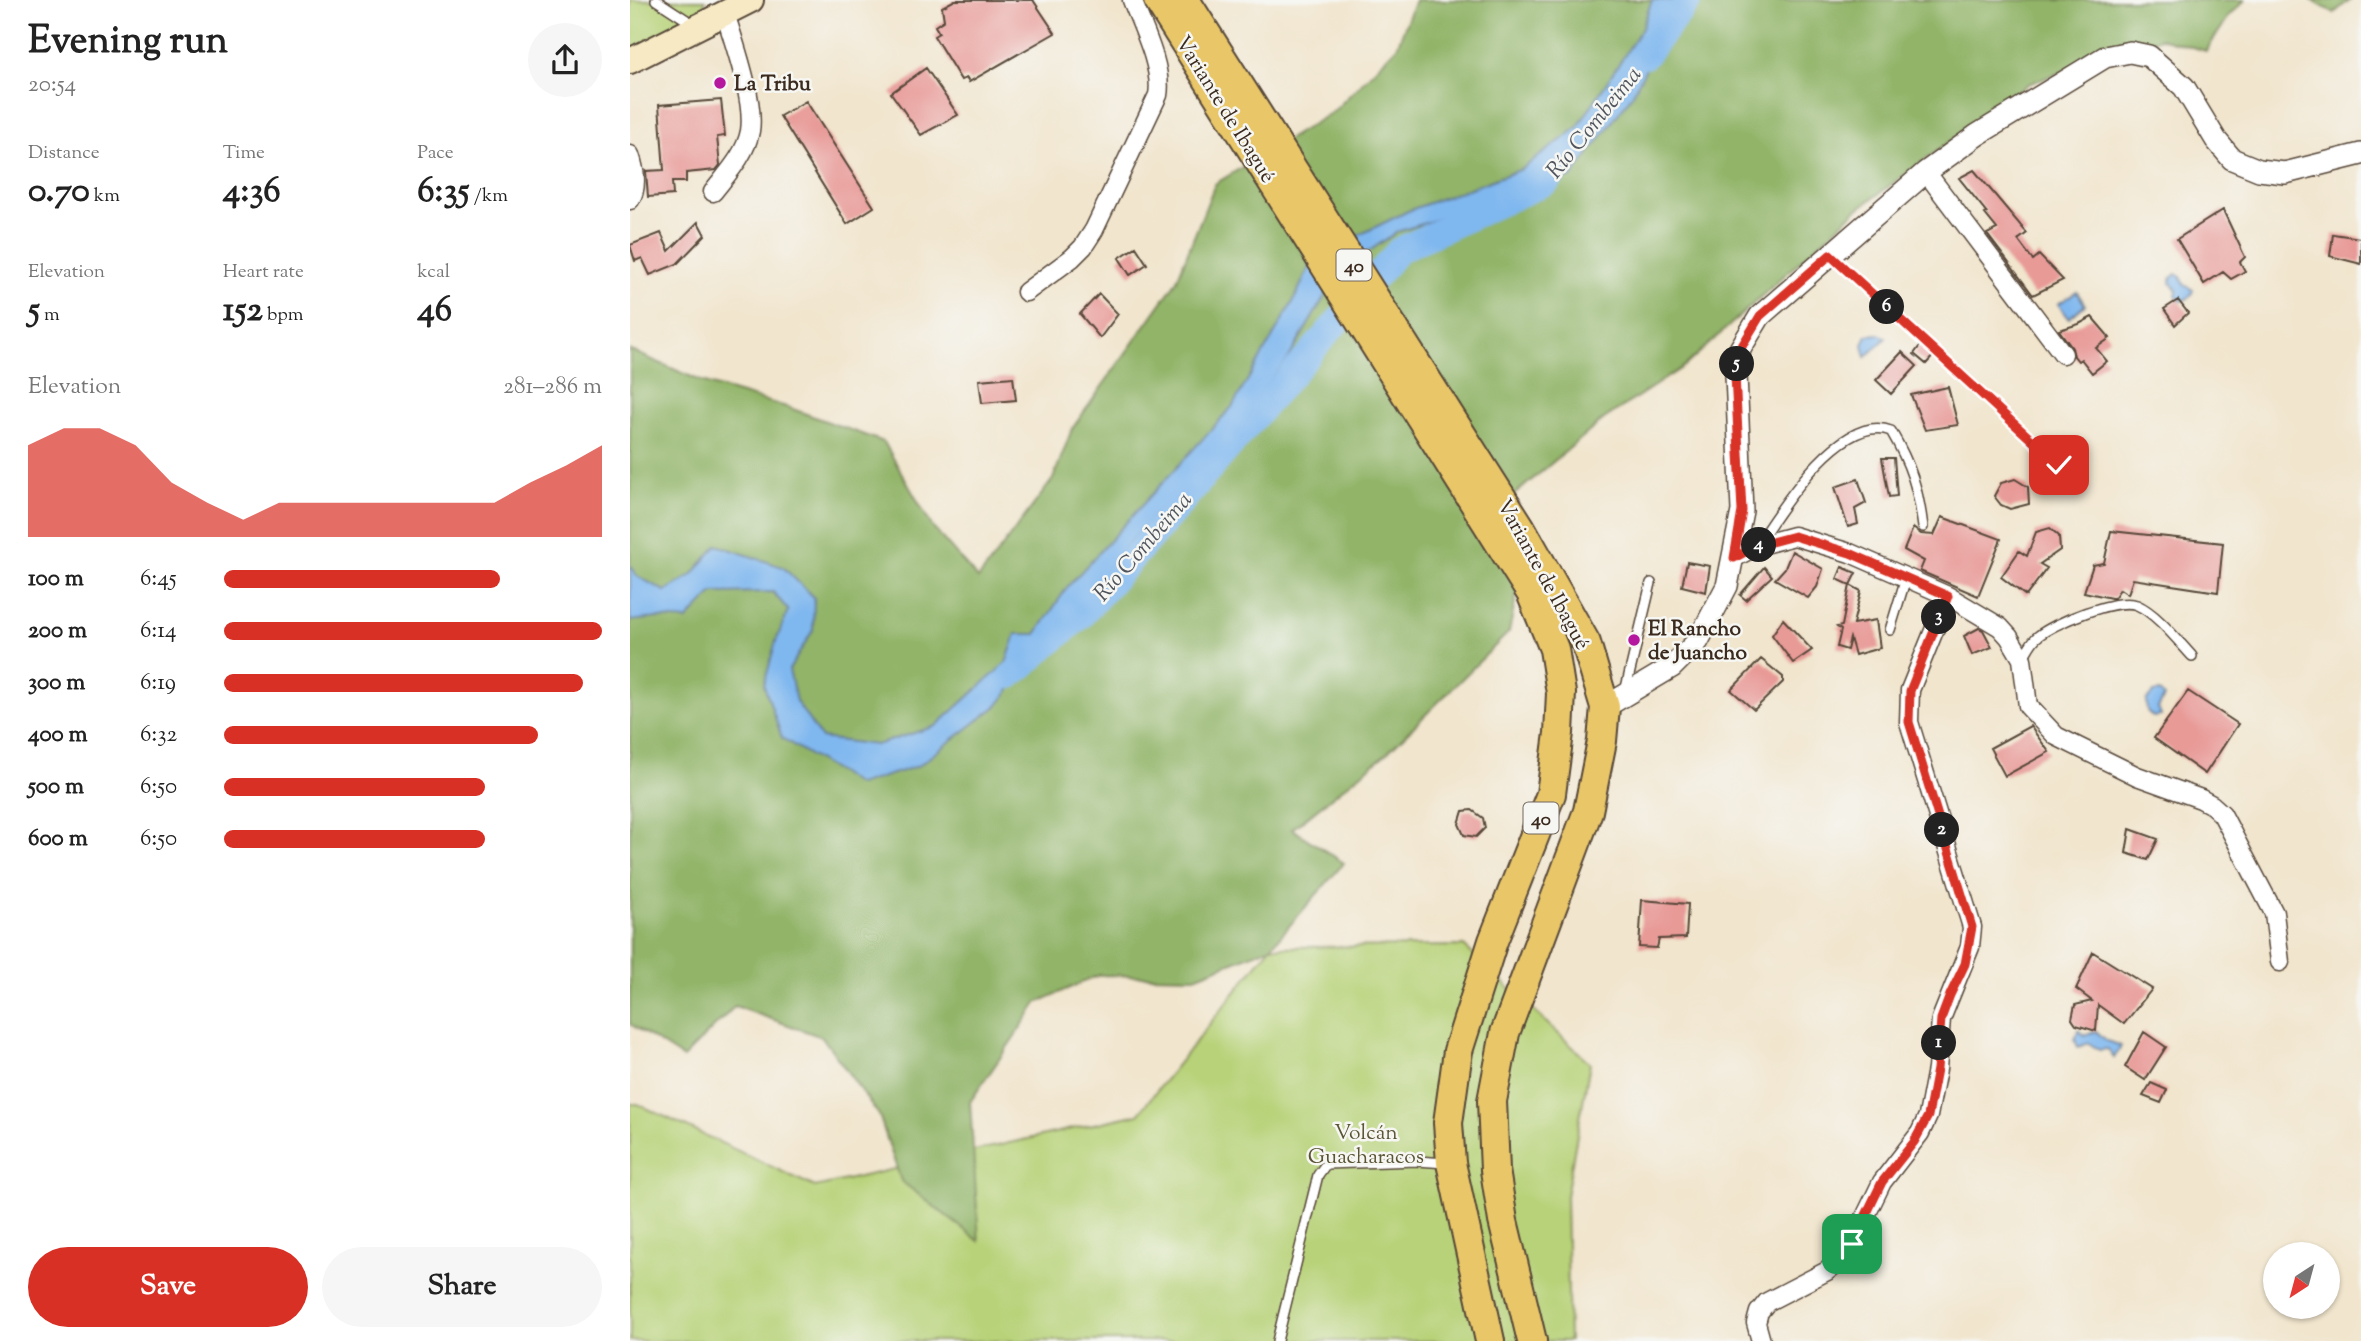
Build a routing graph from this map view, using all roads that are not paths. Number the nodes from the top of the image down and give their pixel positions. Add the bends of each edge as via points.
1 (656, 0) edge
2 (751, 0) edge
3 (1132, 0) edge
4 (1174, 5) edge
5 (714, 15) edge
6 (630, 61) edge
7 (2361, 154) edge
8 (630, 155) edge
9 (1926, 172) junction
10 (713, 192) dead end
11 (630, 200) edge
12 (1026, 292) dead end
13 (2063, 354) dead end
14 (1923, 527) dead end
15 (1756, 546) junction
16 (1734, 558) junction
17 (1906, 578) junction
18 (1651, 583) dead end
19 (1948, 596) junction
20 (1890, 630) dead end
21 (2192, 656) dead end
22 (2022, 659) junction
23 (1615, 701) junction
24 (2280, 962) dead end
25 (1451, 1163) junction
26 (1276, 1341) edge
27 (1490, 1341) edge
28 (1532, 1341) edge
29 (1761, 1341) edge

1 - 5 lane
2 - 5 main road
3 - 12 street via 1155,64 1158,95 1083,247
4 - 23 highway, Variante de Ibagué / 40 via 1521,528
4 - 25 highway, Variante de Ibagué / 40 via 1365,330 1531,593 1554,649 1561,693 1550,794 1493,941 1458,1051 1448,1123
5 - 6 main road
5 - 10 street via 747,90 750,130 739,158
7 - 9 street via 2285,173 2259,170 2232,159 2184,87 2149,56 2130,52 2105,57 1977,135
8 - 11 street via 635,192
9 - 13 street
9 - 16 street via 1760,316 1740,349 1735,375 1742,511
14 - 15 lane via 1919,491 1906,457 1891,430 1875,427 1848,439 1813,467
15 - 16 street
15 - 17 street via 1794,536 1850,553
16 - 23 street via 1727,586 1698,641 1672,667
17 - 19 street
17 - 20 lane
18 - 23 lane
19 - 22 street via 2000,628
19 - 29 street via 1910,691 1909,722 1972,927 1965,964 1941,1019 1928,1116 1882,1182 1839,1261 1767,1302 1759,1312 1756,1323
21 - 22 lane via 2145,610 2129,603 2107,605 2036,637
22 - 24 street via 2028,706 2056,736 2137,776 2201,799 2222,814 2274,913
23 - 28 highway, Variante de Ibagué / 40 via 1588,811 1505,1033 1492,1101 1501,1208
25 - 26 lane via 1326,1164 1318,1175
25 - 27 highway, Variante de Ibagué / 40

